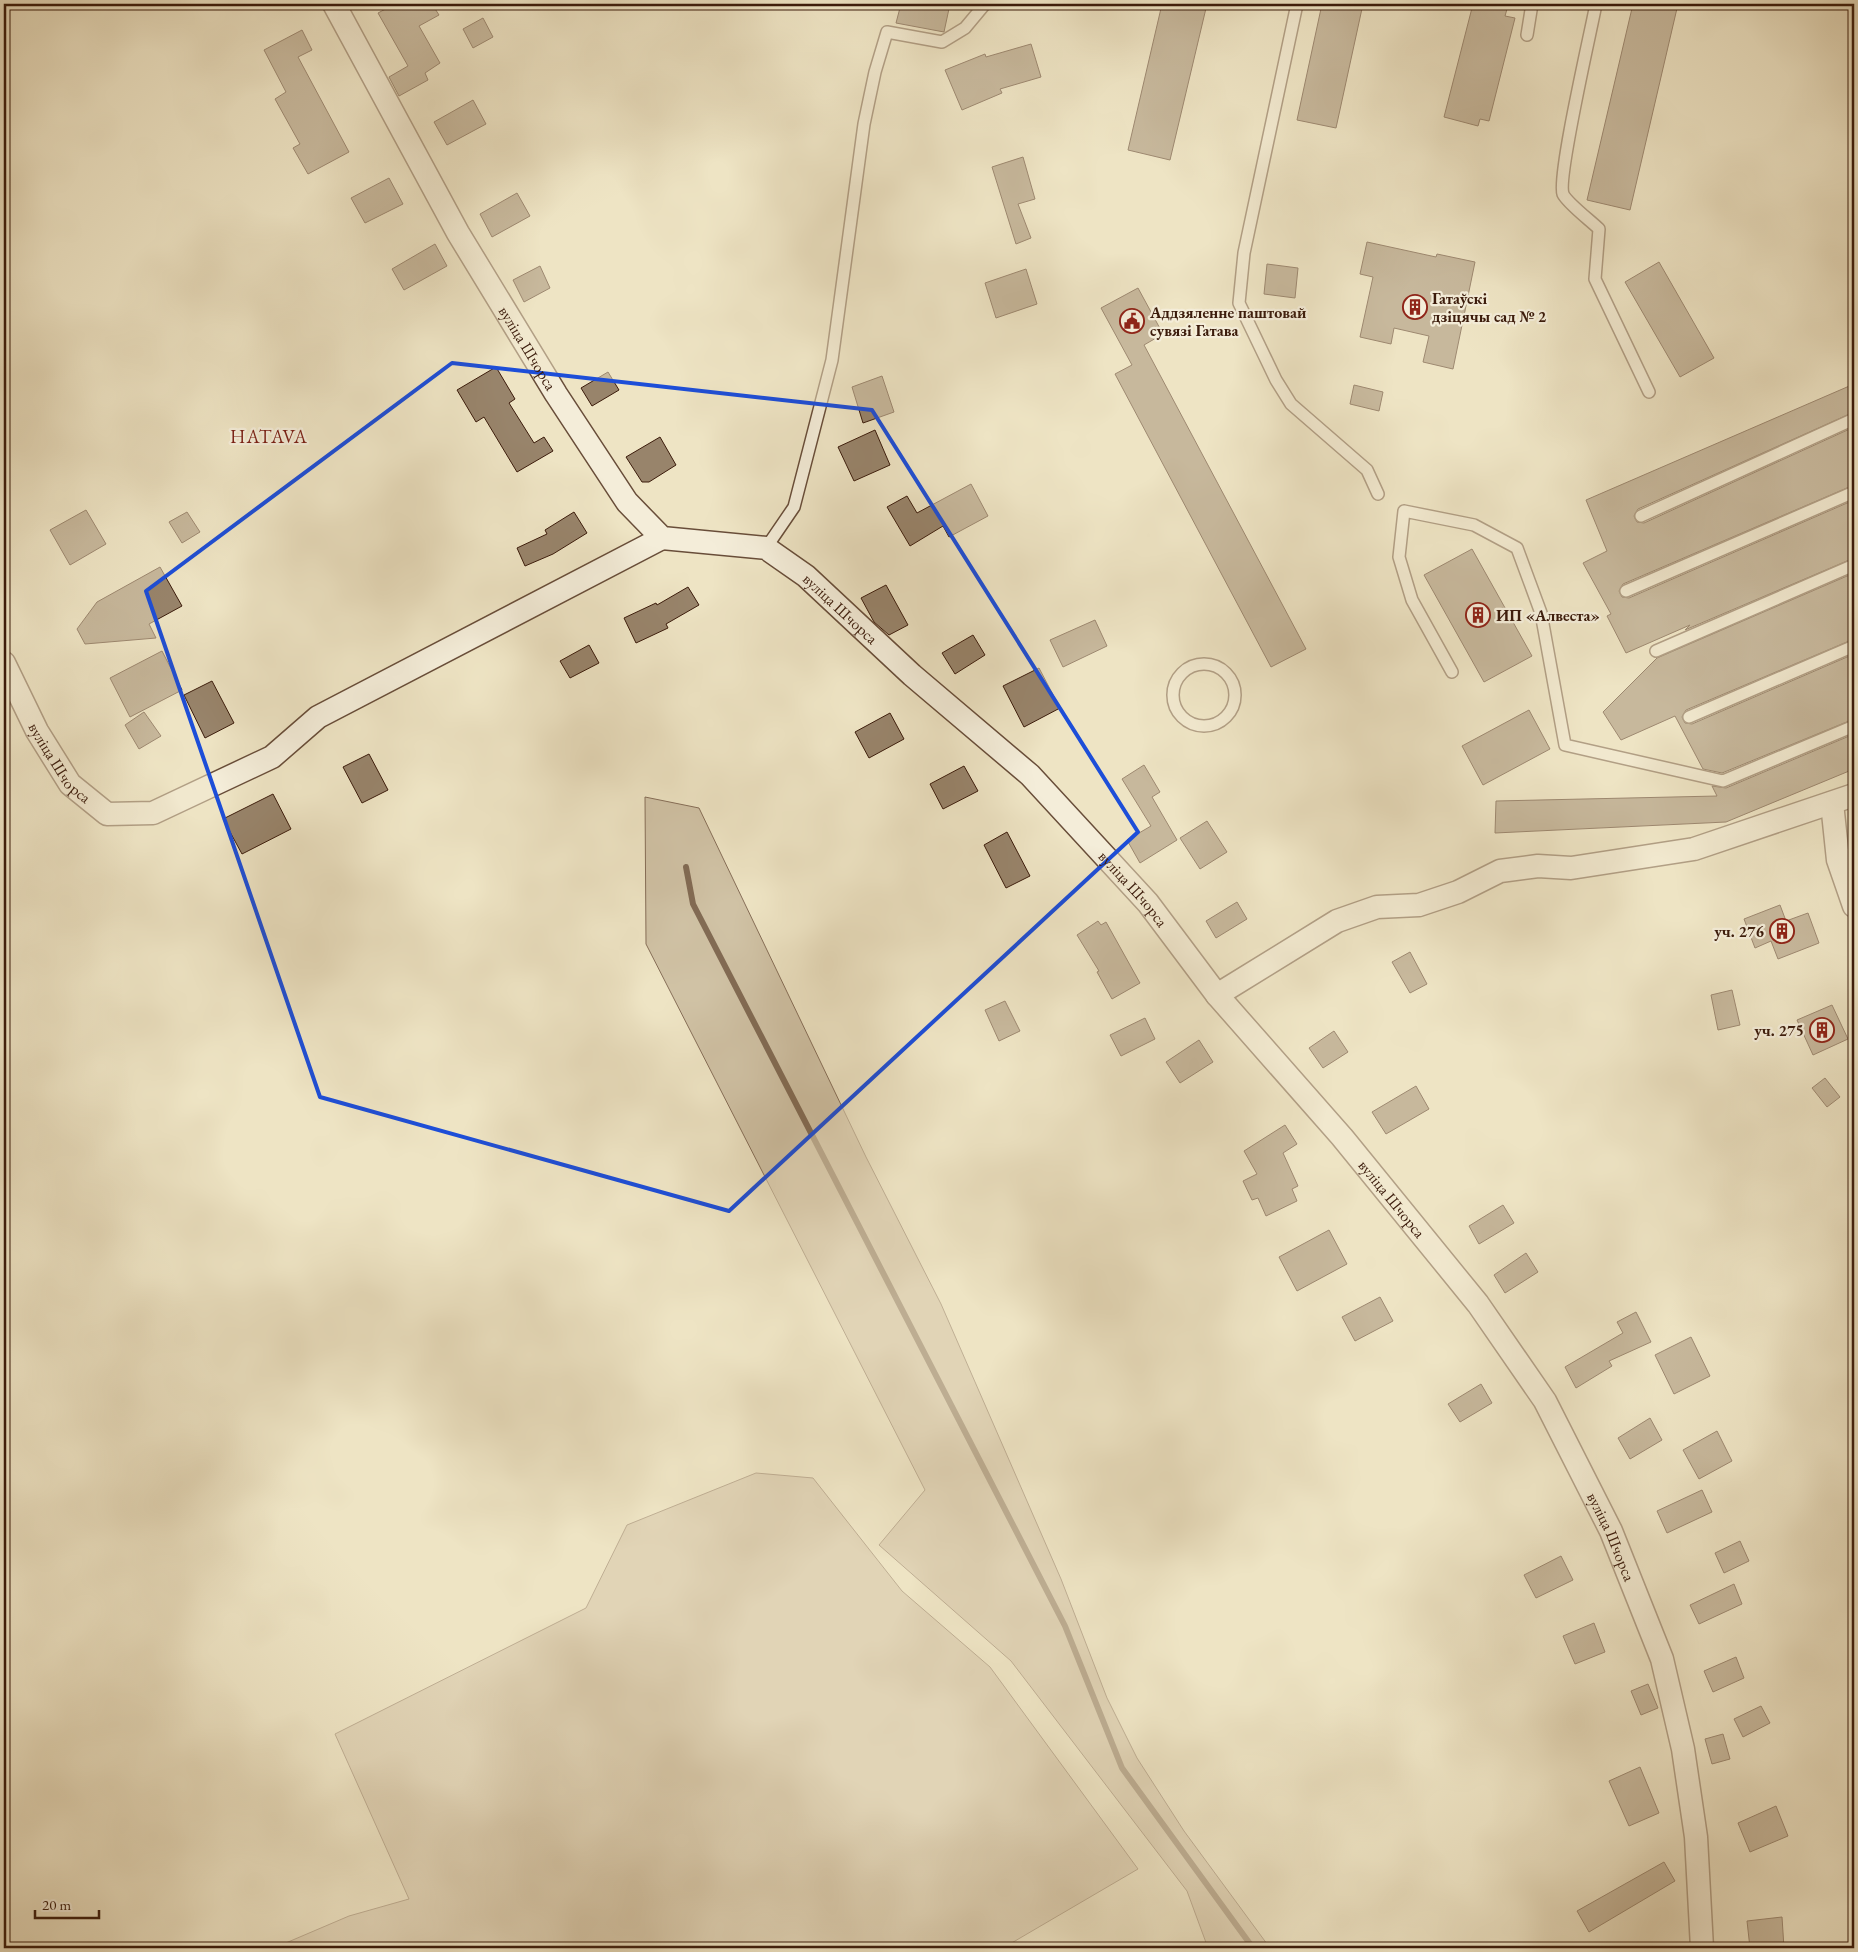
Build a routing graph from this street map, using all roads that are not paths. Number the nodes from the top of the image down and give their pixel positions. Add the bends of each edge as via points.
1 (334, 4) edge
2 (985, 4) edge
3 (1297, 4) edge
4 (1532, 4) edge
5 (1596, 4) edge
6 (1527, 36) dead end
7 (1649, 392) dead end
8 (1854, 420) edge
9 (1854, 492) edge
10 (1378, 494) dead end
11 (1641, 516) dead end
12 (662, 538) junction
13 (766, 548) junction
14 (1854, 565) edge
15 (1626, 590) dead end
16 (1854, 646) edge
17 (1656, 651) dead end
18 (4, 663) edge
19 (1452, 672) dead end
20 (1234, 688) joint
21 (1689, 716) dead end
22 (1854, 726) edge
23 (1854, 795) edge
24 (1832, 803) junction
25 (1854, 906) edge
26 (1217, 995) junction
27 (1702, 1948) edge

1 - 12 street, вуліца Шчорса via 458,233 627,502
2 - 13 lane via 965,28 942,42 887,32 864,124 832,360 794,507
3 - 10 lane via 1244,253 1239,304 1291,404 1367,470
4 - 6 lane
5 - 7 lane via 1562,181 1564,194 1599,229 1595,279
8 - 11 lane
9 - 15 lane
12 - 13 street, вуліца Шчорса
12 - 18 street, вуліца Шчорса via 318,717 272,757 153,813 107,814 70,784 37,731
13 - 26 street, вуліца Шчорса via 806,576 912,674 1030,775 1148,903
14 - 17 lane
16 - 21 lane
19 - 22 lane via 1412,600 1399,557 1404,511 1474,525 1517,548 1541,613 1565,745 1723,781
20 - 20 lane via 1235,699 1229,714 1210,726 1188,722 1176,709 1173,697 1178,678 1184,670 1197,664 1219,668 1227,674
23 - 24 street
24 - 25 street via 1838,860
24 - 26 street via 1694,848 1571,868 1538,866 1500,872 1458,892 1419,905 1377,907 1336,921
26 - 27 street, вуліца Шчорса via 1342,1137 1478,1304 1545,1401 1611,1531 1662,1659 1683,1749 1696,1837

